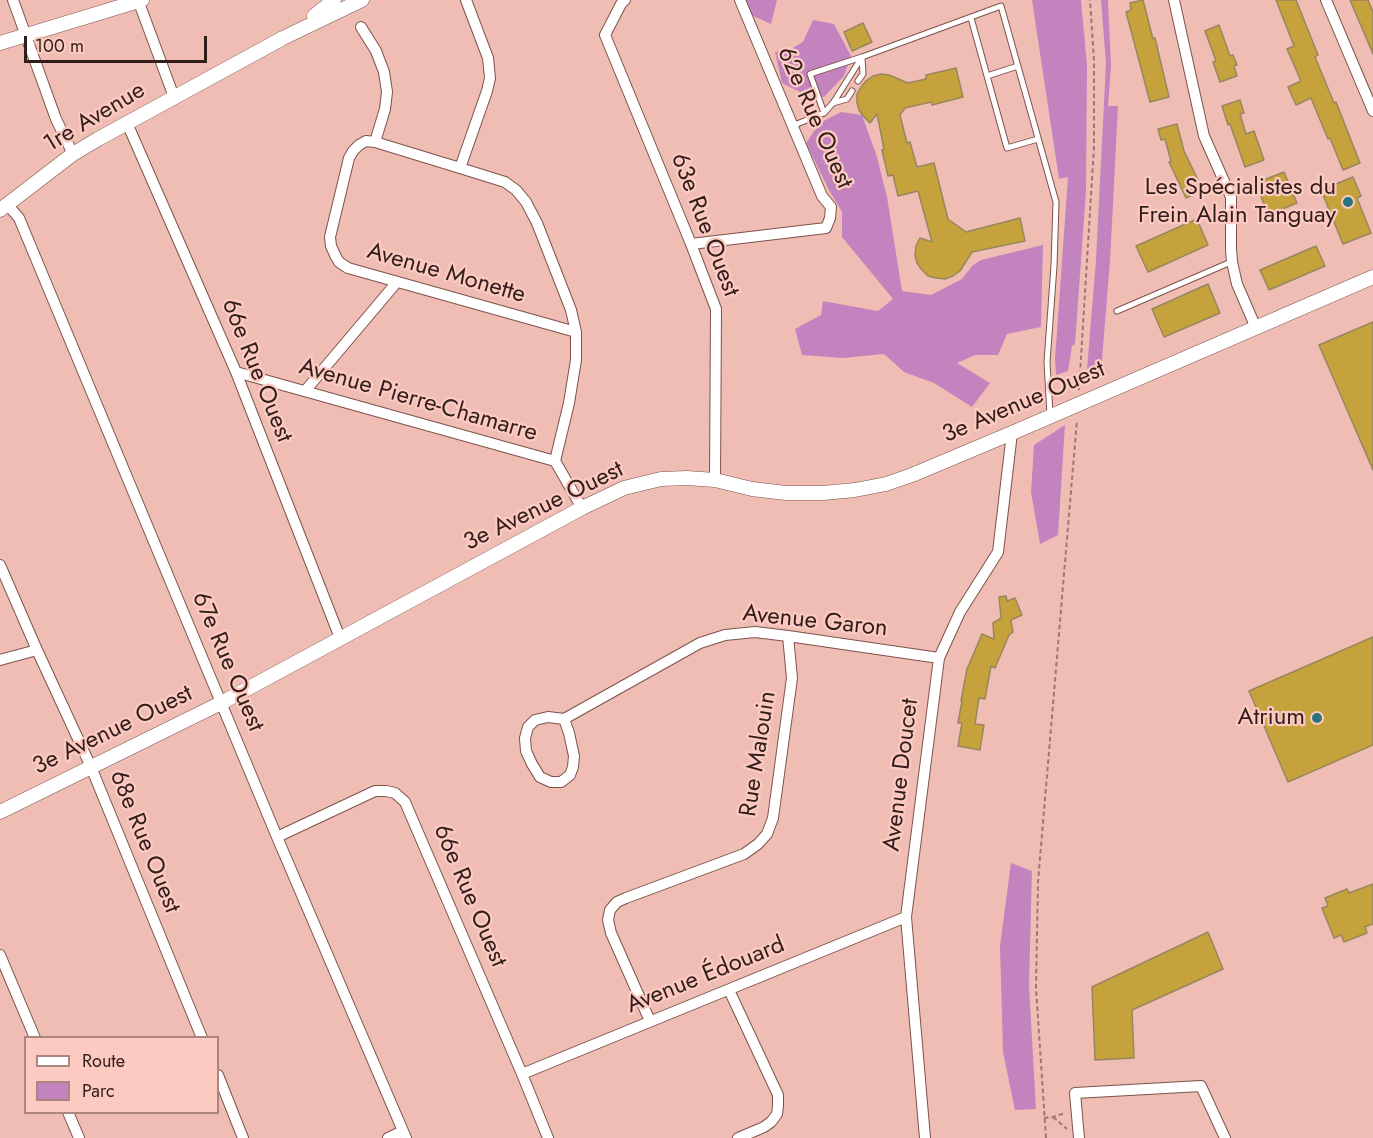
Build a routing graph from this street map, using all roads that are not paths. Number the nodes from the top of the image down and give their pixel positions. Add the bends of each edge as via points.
1 (13, 0) edge
2 (139, 0) edge
3 (334, 0) edge
4 (362, 0) edge
5 (466, 0) edge
6 (625, 0) edge
7 (740, 0) edge
8 (1174, 0) edge
9 (1326, 0) edge
10 (971, 18) junction
11 (361, 27) dead end
12 (25, 35) junction
13 (283, 38) junction
14 (0, 43) edge
15 (862, 57) junction
16 (1018, 66) junction
17 (987, 76) junction
18 (858, 81) dead end
19 (852, 90) dead end
20 (174, 97) junction
21 (833, 104) junction
22 (1373, 111) edge
23 (824, 113) junction
24 (127, 123) junction
25 (792, 126) junction
26 (1038, 139) junction
27 (375, 142) junction
28 (73, 154) junction
29 (460, 168) junction
30 (3, 207) edge
31 (691, 244) junction
32 (1232, 262) junction
33 (1373, 277) edge
34 (396, 282) junction
35 (1117, 311) dead end
36 (1256, 328) junction
37 (576, 332) junction
38 (236, 372) junction
39 (305, 391) junction
40 (1050, 417) junction
41 (1012, 433) junction
42 (555, 461) junction
43 (715, 480) junction
44 (582, 508) junction
45 (0, 565) edge
46 (788, 636) junction
47 (340, 638) junction
48 (37, 650) junction
49 (939, 658) junction
50 (0, 660) edge
51 (221, 703) junction
52 (564, 719) junction
53 (91, 767) junction
54 (0, 812) edge
55 (277, 837) junction
56 (906, 917) junction
57 (0, 955) edge
58 (729, 990) junction
59 (650, 1021) junction
60 (34, 1036) edge
61 (201, 1036) edge
62 (522, 1074) junction
63 (219, 1078) edge
64 (68, 1114) edge
65 (404, 1135) edge
66 (79, 1138) edge
67 (243, 1138) edge
68 (388, 1138) edge
69 (548, 1138) edge
70 (738, 1138) edge
71 (925, 1138) edge
72 (1079, 1138) edge
73 (1225, 1138) edge

1 - 12 street
2 - 12 street
2 - 20 street
3 - 13 street, 1re Avenue
4 - 13 street, 1re Avenue
5 - 29 street via 488,58 490,78
6 - 31 street, 63e Rue Ouest via 605,35
7 - 25 street, 62e Rue Ouest
8 - 32 street via 1204,136 1231,197
9 - 22 street
10 - 15 lane
10 - 16 lane via 1001,6
10 - 17 lane
11 - 27 street via 376,51 387,92
12 - 14 street
12 - 28 street
13 - 20 street, 1re Avenue
15 - 18 lane via 863,74
15 - 21 lane
15 - 23 lane via 810,74
16 - 17 lane
16 - 26 lane
17 - 26 lane via 1007,148
19 - 21 lane via 847,99
20 - 24 street, 1re Avenue
21 - 23 lane
23 - 25 lane
24 - 28 street, 1re Avenue
24 - 38 street, 66e Rue Ouest
25 - 31 street, 62e Rue Ouest via 822,196 831,207 826,228
26 - 40 lane via 1056,202 1047,362
27 - 29 street
27 - 34 street, Avenue Monette via 359,145 349,158 331,246 339,262 348,268
28 - 30 street, 1re Avenue
29 - 37 street via 505,182 525,202 567,299
30 - 51 street, 67e Rue Ouest via 19,218
31 - 43 street, 63e Rue Ouest via 716,309
32 - 35 lane
32 - 36 street
33 - 36 street, 3e Avenue Ouest
34 - 37 street, Avenue Monette
34 - 39 street
36 - 40 street, 3e Avenue Ouest
37 - 42 street via 576,360
38 - 39 street, Avenue Pierre-Chamarre
38 - 47 street, 66e Rue Ouest
39 - 42 street, Avenue Pierre-Chamarre
40 - 41 street, 3e Avenue Ouest
41 - 43 street, 3e Avenue Ouest via 912,475 855,490 786,493
41 - 49 street, Avenue Doucet via 998,552 960,612
42 - 44 street
43 - 44 street, 3e Avenue Ouest via 661,479 624,488
44 - 47 street, 3e Avenue Ouest
45 - 48 street, 68e Rue Ouest
46 - 49 street, Avenue Garon
46 - 52 street, Avenue Garon via 725,634 700,643
46 - 59 street, Rue Malouin via 792,678 773,818 767,834 744,854 626,898 610,910 611,933
47 - 51 street, 3e Avenue Ouest
48 - 50 street
48 - 53 street, 68e Rue Ouest
49 - 56 street, Avenue Doucet
51 - 53 street, 3e Avenue Ouest
51 - 55 street, 67e Rue Ouest
52 - 52 street, Avenue Garon via 535,720 525,738 532,764 540,777 551,782 561,782 573,767 574,756
53 - 54 street, 3e Avenue Ouest
53 - 61 street, 68e Rue Ouest
55 - 62 street, 66e Rue Ouest via 375,791 395,793 405,802
55 - 65 street, 67e Rue Ouest
56 - 58 street, Avenue Édouard
56 - 71 street, Avenue Doucet
57 - 60 street
58 - 59 street, Avenue Édouard
58 - 70 street via 777,1095 778,1106 771,1122
59 - 62 street, Avenue Édouard
62 - 69 street, 66e Rue Ouest
63 - 67 street
64 - 66 street
65 - 68 street
72 - 73 street via 1075,1093 1201,1086

